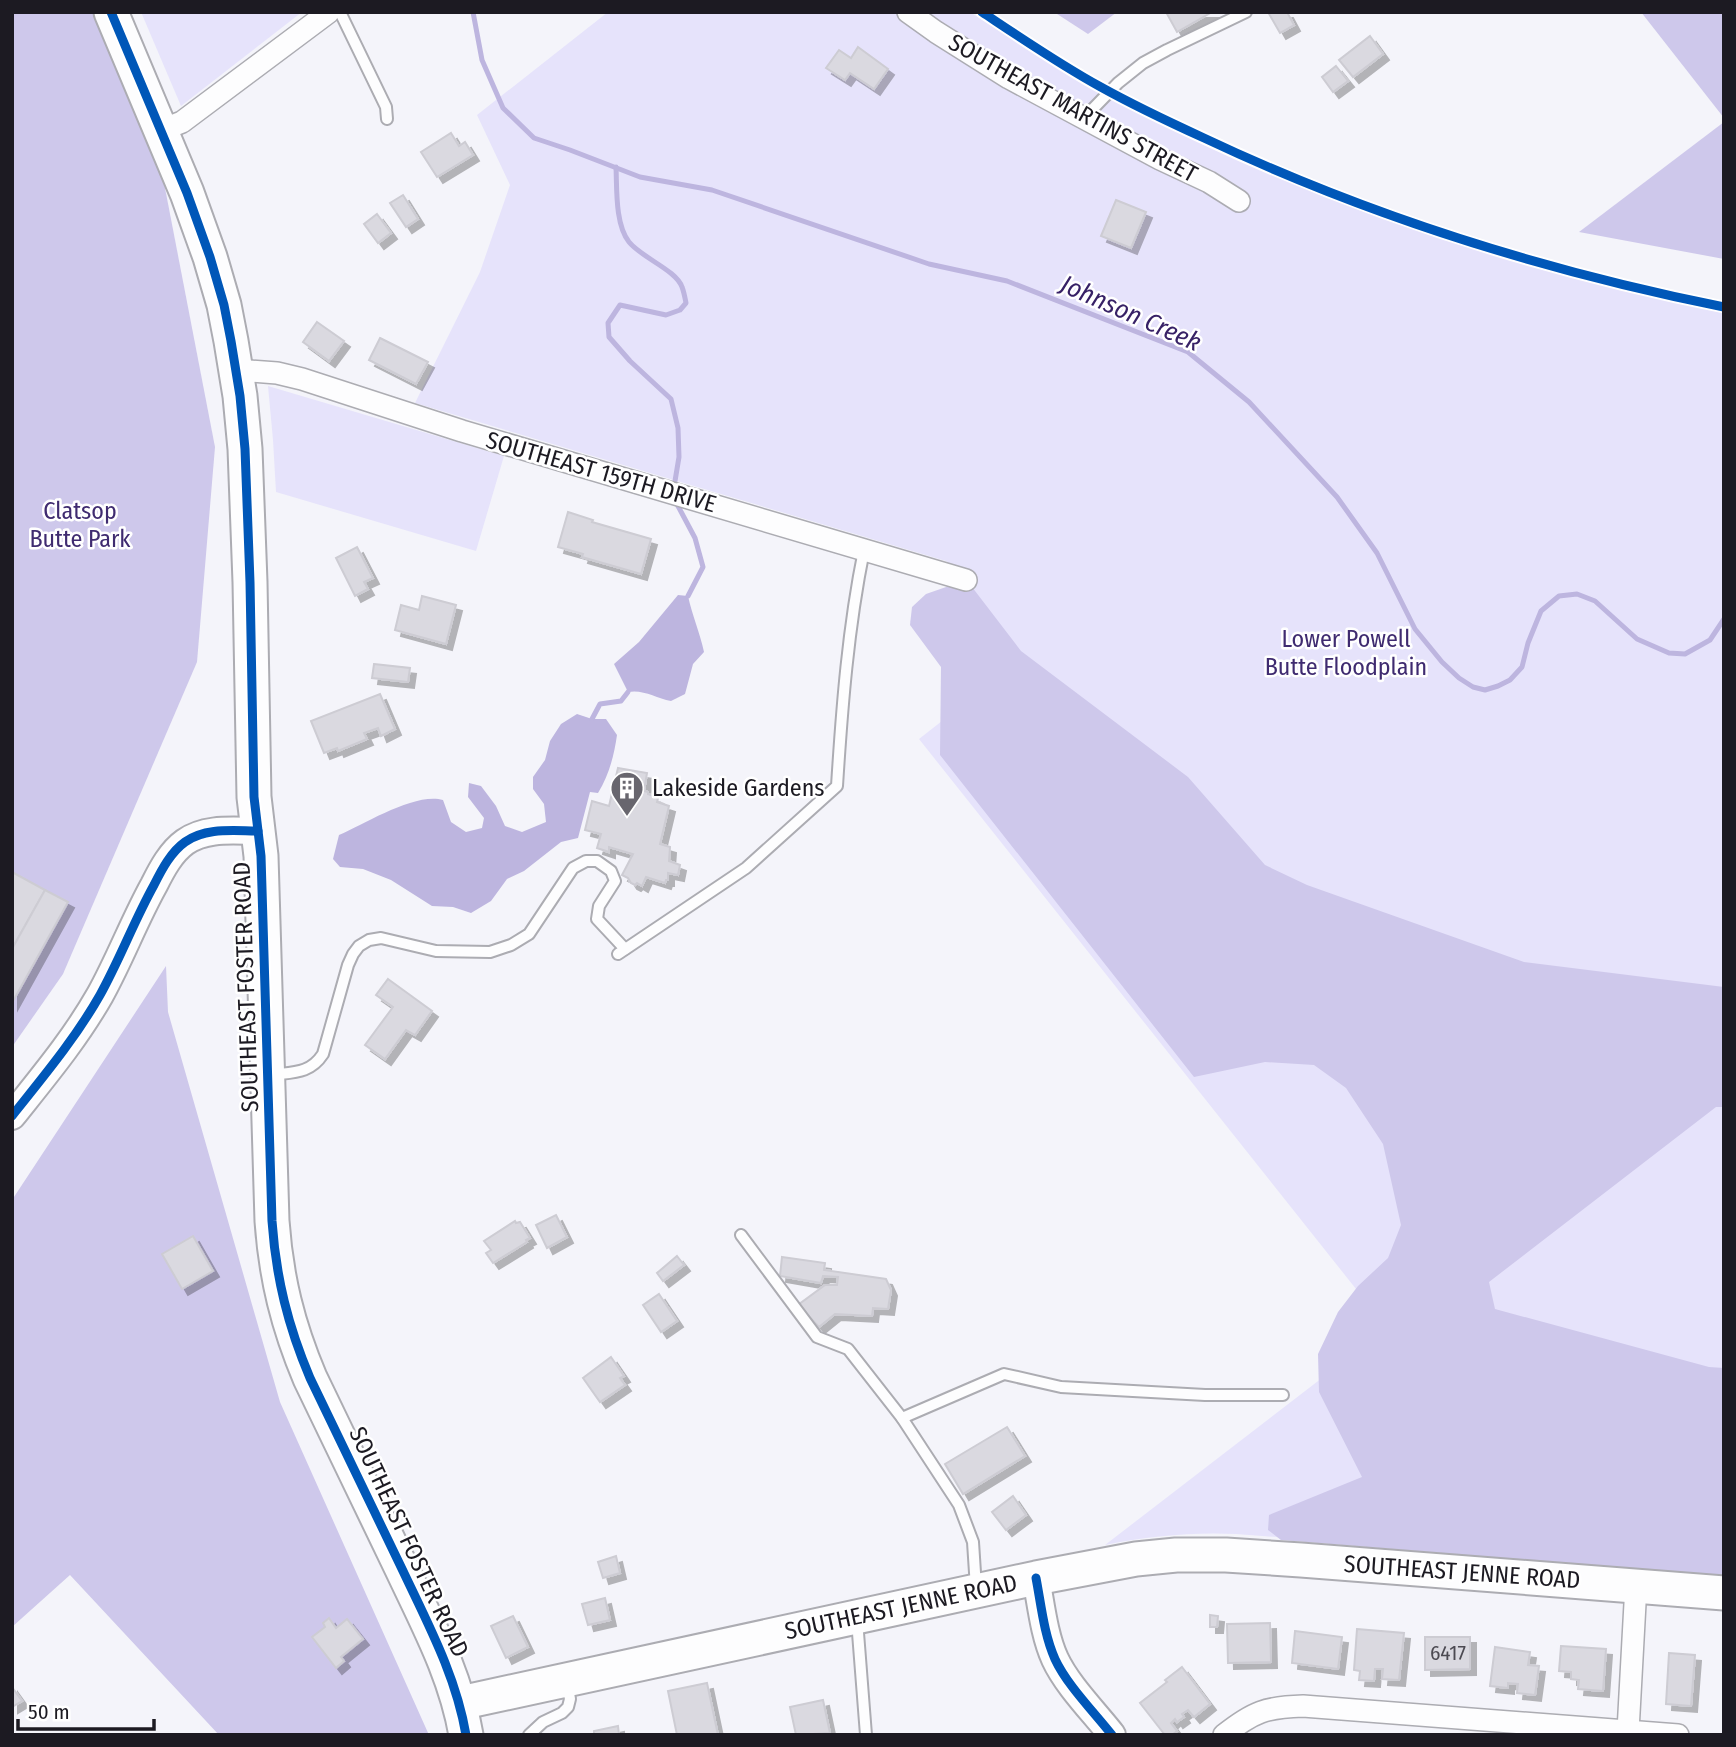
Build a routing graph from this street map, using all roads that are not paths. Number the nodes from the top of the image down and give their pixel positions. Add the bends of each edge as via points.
1 (111, 12) edge
2 (329, 12) edge
3 (340, 12) edge
4 (908, 12) edge
5 (1246, 12) edge
6 (1083, 119) junction
7 (387, 120) dead end
8 (162, 130) junction
9 (1239, 201) dead end
10 (236, 370) junction
11 (864, 550) junction
12 (966, 580) dead end
13 (258, 831) junction
14 (268, 1075) junction
15 (12, 1116) edge
16 (741, 1235) dead end
17 (1283, 1395) dead end
18 (902, 1418) junction
19 (1036, 1578) junction
20 (1636, 1585) junction
21 (976, 1591) junction
22 (1724, 1593) edge
23 (856, 1617) junction
24 (567, 1680) junction
25 (463, 1719) edge
26 (1628, 1731) junction
27 (529, 1735) edge
28 (866, 1735) edge
29 (1112, 1735) edge
30 (1224, 1735) edge
31 (1678, 1735) edge

1 - 8 main road, SOUTHEAST FOSTER ROAD
2 - 8 street via 187,118
3 - 7 lane via 386,107
4 - 6 street, SOUTHEAST MARTINS STREET via 1009,78
5 - 6 lane via 1154,56 1118,83
6 - 9 street, SOUTHEAST MARTINS STREET
8 - 10 main road, SOUTHEAST FOSTER ROAD via 210,257
10 - 11 street, SOUTHEAST 159TH DRIVE via 302,379
10 - 13 main road, SOUTHEAST FOSTER ROAD via 245,449
11 - 12 street, SOUTHEAST 159TH DRIVE
11 - 14 lane via 844,692 837,786 746,868 621,952 597,919 599,906 615,881 597,861 573,868 529,934 511,945 490,952 436,951 381,938 369,940 359,946 348,965 317,1063 308,1070
13 - 14 main road, SOUTHEAST FOSTER ROAD
13 - 15 street via 208,832 178,847 153,886 85,1020
14 - 25 main road, SOUTHEAST FOSTER ROAD via 274,1246 288,1319 310,1378 452,1676
16 - 18 lane via 817,1337 848,1349
17 - 18 lane via 1061,1387 1004,1374
18 - 21 lane via 960,1505 972,1542
19 - 20 main road, SOUTHEAST JENNE ROAD via 1136,1559 1226,1555
19 - 21 main road, SOUTHEAST JENNE ROAD
19 - 29 street via 1054,1657
20 - 22 main road, SOUTHEAST JENNE ROAD
20 - 26 street
21 - 23 main road, SOUTHEAST JENNE ROAD
23 - 24 main road, SOUTHEAST JENNE ROAD
23 - 28 lane
24 - 25 main road, SOUTHEAST JENNE ROAD
24 - 27 lane via 568,1707
26 - 30 street via 1281,1706 1244,1719
26 - 31 street

